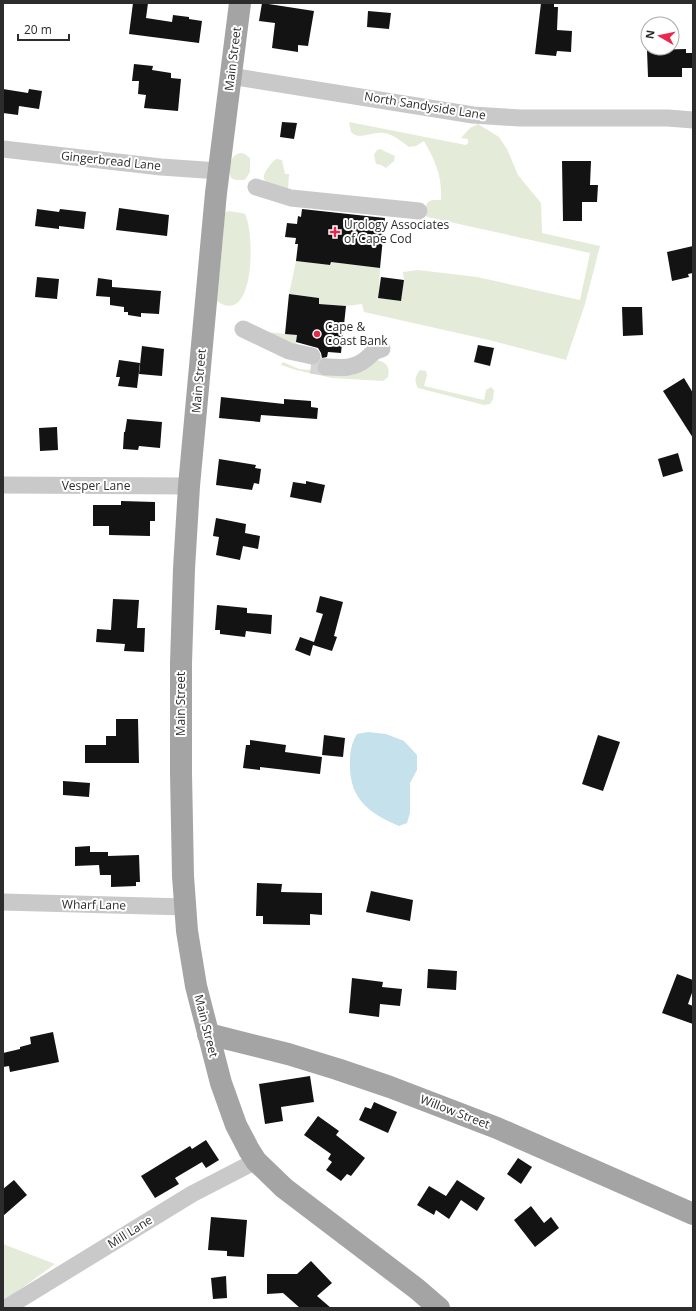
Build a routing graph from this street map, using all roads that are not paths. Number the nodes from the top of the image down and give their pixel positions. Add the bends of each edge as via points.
1 (240, 3) edge
2 (230, 76) junction
3 (693, 120) edge
4 (3, 149) edge
5 (219, 171) junction
6 (256, 188) dead end
7 (419, 211) dead end
8 (247, 336) dead end
9 (375, 347) dead end
10 (3, 485) edge
11 (189, 486) junction
12 (3, 902) edge
13 (185, 907) junction
14 (208, 1034) junction
15 (256, 1161) junction
16 (693, 1214) edge
17 (6, 1308) edge
18 (439, 1308) edge

1 - 2 main road, Main Street
2 - 3 street, North Sandyside Lane via 473,115
2 - 5 main road, Main Street
4 - 5 street, Gingerbread Lane
5 - 11 main road, Main Street
6 - 7 street via 291,198
8 - 9 street via 319,361 350,358 364,346
10 - 11 street, Vesper Lane
11 - 13 main road, Main Street via 181,668
12 - 13 street, Wharf Lane
13 - 14 main road, Main Street via 196,986
14 - 15 main road, Main Street via 230,1112 242,1139
14 - 16 main road, Willow Street via 288,1054 390,1087 504,1131
15 - 17 street, Mill Lane via 185,1198
15 - 18 main road, Main Street via 284,1188

